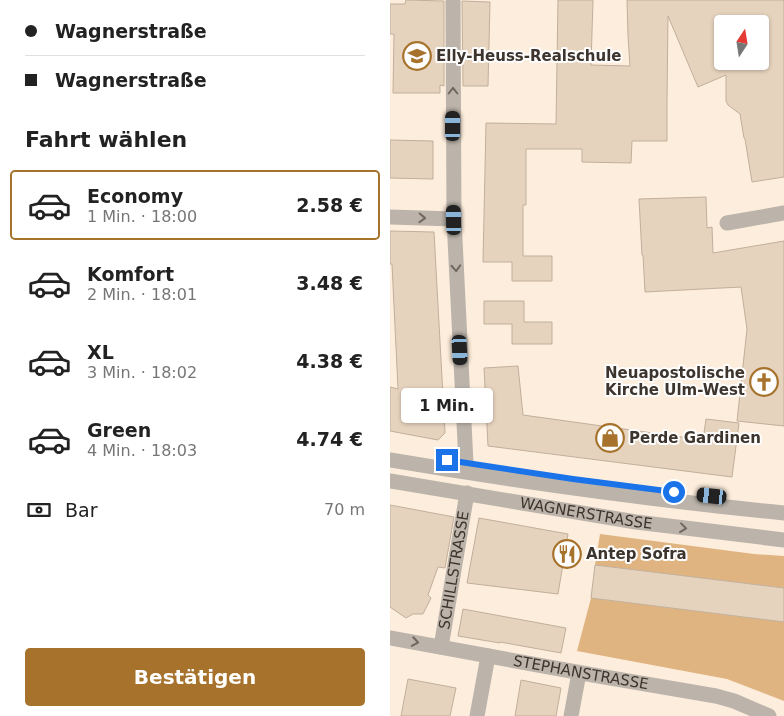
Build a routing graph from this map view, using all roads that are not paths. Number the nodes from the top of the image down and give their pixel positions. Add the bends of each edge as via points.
1 (454, 0) edge
2 (784, 213) edge
3 (390, 217) edge
4 (454, 220) junction
5 (727, 223) dead end
6 (390, 450) edge
7 (390, 460) edge
8 (466, 463) junction
9 (390, 470) edge
10 (390, 481) edge
11 (466, 493) junction
12 (784, 504) edge
13 (784, 514) edge
14 (784, 522) edge
15 (784, 540) edge
16 (390, 638) edge
17 (441, 647) junction
18 (488, 656) junction
19 (579, 673) junction
20 (477, 716) edge
21 (571, 716) edge
22 (769, 716) edge

4 -> 1 street
2 - 5 street
3 -> 4 street
4 -> 8 street
6 - 8 street, WAGNERSTRASSE
7 - 13 street via 640,497
8 - 12 street, WAGNERSTRASSE via 609,484
9 - 14 street via 617,503
10 - 11 street, WAGNERSTRASSE
11 -> 15 street, WAGNERSTRASSE via 636,522
11 - 17 street, SCHILLSTRASSE
16 -> 17 street, STEPHANSTRASSE
17 - 18 street, STEPHANSTRASSE
18 - 19 street, STEPHANSTRASSE
18 - 20 street
19 - 21 street
19 - 22 street, STEPHANSTRASSE via 716,696

